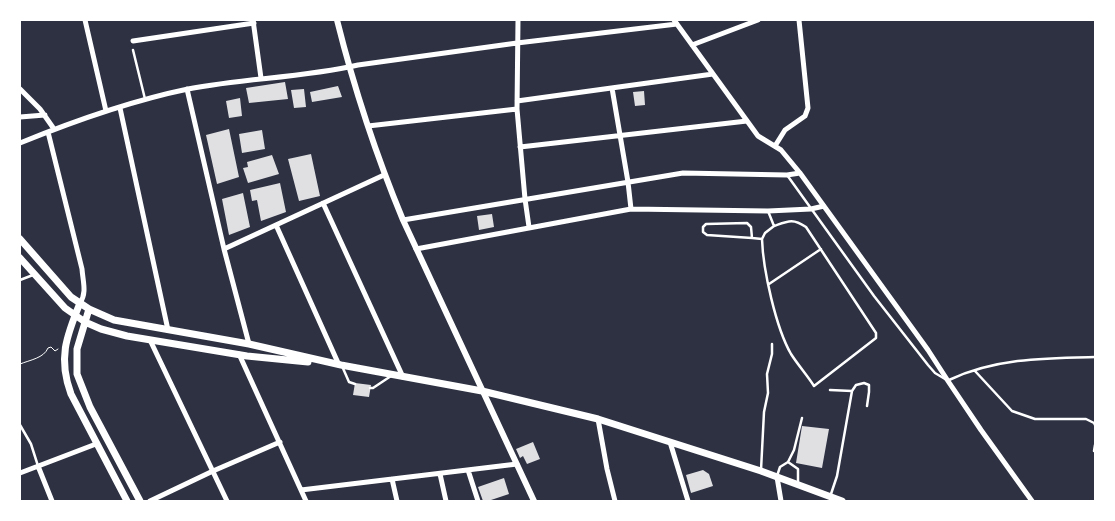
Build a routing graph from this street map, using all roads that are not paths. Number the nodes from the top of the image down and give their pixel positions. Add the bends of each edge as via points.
1 (85, 20) edge
2 (336, 20) edge
3 (518, 20) edge
4 (739, 20) edge
5 (758, 20) edge
6 (798, 20) edge
7 (254, 22) edge
8 (675, 22) edge
9 (740, 27) junction
10 (133, 41) dead end
11 (517, 43) junction
12 (692, 45) junction
13 (133, 50) dead end
14 (349, 67) junction
15 (714, 74) junction
16 (260, 78) junction
17 (612, 88) junction
18 (20, 89) edge
19 (187, 89) junction
20 (145, 101) junction
21 (517, 101) junction
22 (120, 108) junction
23 (517, 109) junction
24 (106, 111) junction
25 (45, 115) junction
26 (20, 117) edge
27 (747, 121) junction
28 (368, 126) junction
29 (54, 129) junction
30 (48, 132) junction
31 (620, 136) junction
32 (20, 143) edge
33 (775, 146) junction
34 (520, 147) junction
35 (800, 173) junction
36 (384, 174) junction
37 (787, 176) junction
38 (628, 182) junction
39 (525, 198) junction
40 (323, 203) junction
41 (824, 206) junction
42 (631, 209) junction
43 (811, 210) junction
44 (768, 211) junction
45 (403, 220) junction
46 (276, 225) junction
47 (774, 226) junction
48 (529, 227) junction
49 (752, 238) junction
50 (20, 239) edge
51 (762, 239) junction
52 (224, 249) junction
53 (416, 249) junction
54 (821, 249) junction
55 (20, 258) edge
56 (34, 274) junction
57 (20, 280) edge
58 (769, 284) junction
59 (80, 303) junction
60 (89, 309) junction
61 (74, 316) junction
62 (85, 322) junction
63 (168, 330) junction
64 (150, 340) junction
65 (249, 344) junction
66 (772, 344) dead end
67 (239, 354) junction
68 (1095, 357) edge
69 (340, 365) junction
70 (975, 371) junction
71 (392, 375) junction
72 (403, 377) junction
73 (948, 381) junction
74 (355, 384) dead end
75 (370, 388) dead end
76 (830, 390) dead end
77 (482, 391) junction
78 (852, 391) junction
79 (866, 406) dead end
80 (802, 418) dead end
81 (598, 419) junction
82 (20, 425) edge
83 (1095, 425) edge
84 (280, 442) junction
85 (670, 442) junction
86 (96, 444) junction
87 (1095, 444) edge
88 (1094, 451) edge
89 (788, 462) junction
90 (517, 464) junction
91 (38, 466) junction
92 (468, 470) junction
93 (213, 471) junction
94 (761, 471) junction
95 (20, 474) edge
96 (440, 474) junction
97 (777, 477) junction
98 (392, 479) junction
99 (798, 485) junction
100 (301, 490) junction
101 (831, 499) edge
102 (52, 501) edge
103 (127, 501) edge
104 (140, 501) edge
105 (150, 501) edge
106 (227, 501) edge
107 (306, 501) edge
108 (397, 501) edge
109 (446, 501) edge
110 (478, 501) edge
111 (534, 501) edge
112 (615, 501) edge
113 (688, 501) edge
114 (781, 501) edge
115 (842, 501) edge
116 (1032, 501) edge

1 - 24 street
2 - 14 street
3 - 11 street
4 - 9 street
5 - 9 street
6 - 33 street via 808,108 805,116 785,130
7 - 10 street
7 - 16 street
8 - 11 street
8 - 12 street
9 - 12 street
11 - 14 street
11 - 21 street
12 - 15 street
13 - 20 lane
14 - 16 street
14 - 28 street
15 - 17 street
15 - 27 street
16 - 19 street
17 - 21 street
17 - 31 street
18 - 25 street
19 - 20 street
19 - 52 street
20 - 22 street
21 - 23 street
22 - 24 street
22 - 63 street
23 - 28 street
23 - 34 street
24 - 29 street
25 - 26 street
25 - 29 street
27 - 31 street
27 - 33 street via 762,140
28 - 36 street
29 - 30 street
30 - 32 street
30 - 59 street via 82,270 84,297
31 - 34 street
31 - 38 street
33 - 35 street
34 - 39 street
35 - 37 street
35 - 41 street
36 - 40 street
36 - 45 street
37 - 38 street via 683,173
37 - 43 lane
38 - 39 street
38 - 42 street
39 - 45 street
39 - 48 street
40 - 46 street
40 - 72 street
41 - 43 street
41 - 73 street
42 - 44 street
42 - 48 street
43 - 44 street
43 - 73 lane via 928,366
44 - 47 lane
45 - 53 street
46 - 52 street
46 - 69 street
47 - 51 lane
47 - 54 lane via 799,222
48 - 53 street
49 - 49 lane via 751,227 747,224 706,224 702,227 707,235
49 - 51 lane
50 - 59 main road
51 - 58 lane
52 - 65 street
53 - 77 street
54 - 58 lane
54 - 58 lane via 874,327 876,338 814,386 791,354 778,322
55 - 56 main road
56 - 57 lane
56 - 61 main road
59 - 60 main road
59 - 61 main road
60 - 62 main road
60 - 63 main road via 114,320
61 - 62 main road
61 - 86 main road via 65,346 64,367 71,394
62 - 64 main road
62 - 104 main road via 76,359 79,381
63 - 65 main road
64 - 67 main road
64 - 93 street
65 - 69 main road
66 - 94 lane
67 - 69 main road
67 - 84 street
68 - 70 lane via 1037,358
69 - 71 main road
69 - 74 lane via 349,382
70 - 73 lane
70 - 83 lane via 1012,411 1035,419 1086,419
71 - 72 main road
71 - 75 lane
72 - 77 main road
73 - 116 street
76 - 78 lane
77 - 81 main road
77 - 90 street
78 - 79 lane via 856,385 869,385
78 - 101 lane
80 - 89 lane
81 - 85 main road
81 - 112 street
82 - 91 lane
84 - 93 street
84 - 100 street
85 - 94 main road
85 - 113 street
86 - 91 street
86 - 103 main road
87 - 88 lane
89 - 97 lane via 780,467
89 - 99 lane via 798,469
90 - 92 street
90 - 111 street
91 - 95 street
91 - 102 street
92 - 96 street
92 - 110 street
93 - 105 street
93 - 106 street
94 - 97 main road
96 - 98 street
96 - 109 street
97 - 99 main road
97 - 114 street
98 - 100 street
98 - 108 street
99 - 101 main road
100 - 107 street
101 - 115 main road

